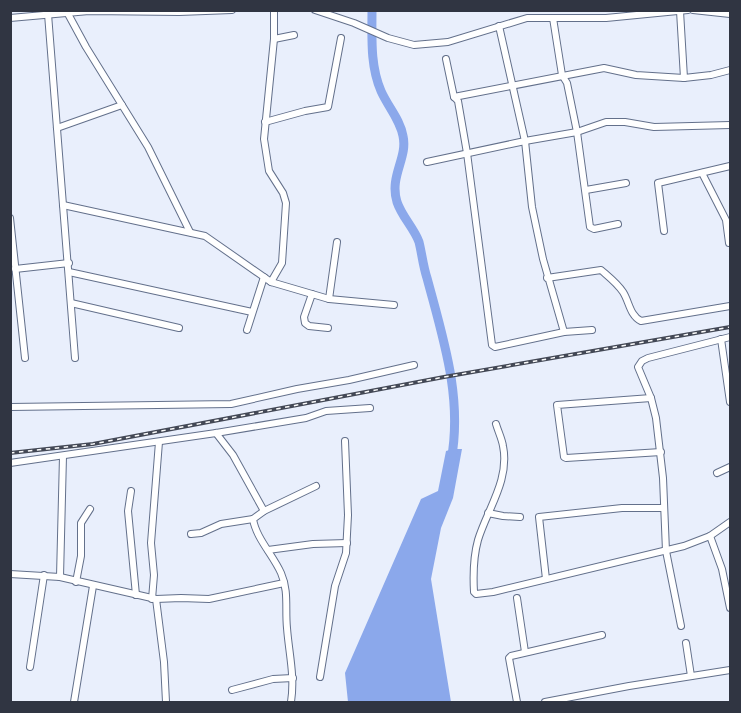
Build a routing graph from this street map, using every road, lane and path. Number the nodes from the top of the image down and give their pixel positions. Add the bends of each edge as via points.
1 (232, 10) edge
2 (315, 10) edge
3 (578, 10) edge
4 (688, 10) edge
5 (693, 10) edge
6 (680, 11) edge
7 (67, 12) junction
8 (274, 12) edge
9 (632, 13) edge
10 (48, 14) junction
11 (526, 14) edge
12 (730, 14) edge
13 (10, 18) edge
14 (553, 18) junction
15 (580, 18) junction
16 (499, 26) junction
17 (294, 35) dead end
18 (341, 38) dead end
19 (273, 39) junction
20 (446, 59) dead end
21 (730, 70) edge
22 (562, 75) junction
23 (684, 78) junction
24 (512, 86) junction
25 (454, 97) junction
26 (122, 105) junction
27 (265, 122) junction
28 (730, 125) edge
29 (57, 128) junction
30 (577, 132) junction
31 (525, 141) junction
32 (467, 153) junction
33 (427, 162) dead end
34 (730, 166) edge
35 (702, 173) junction
36 (626, 183) dead end
37 (586, 190) junction
38 (63, 205) junction
39 (10, 218) edge
40 (618, 224) dead end
41 (664, 231) dead end
42 (190, 232) junction
43 (337, 242) dead end
44 (729, 243) dead end
45 (69, 263) junction
46 (13, 266) edge
47 (69, 272) junction
48 (264, 277) junction
49 (547, 278) junction
50 (272, 282) junction
51 (312, 294) junction
52 (329, 299) junction
53 (71, 303) junction
54 (394, 305) dead end
55 (730, 306) edge
56 (252, 312) junction
57 (179, 328) dead end
58 (328, 328) dead end
59 (248, 330) dead end
60 (592, 330) dead end
61 (564, 332) junction
62 (730, 337) edge
63 (721, 339) junction
64 (25, 358) dead end
65 (75, 358) dead end
66 (414, 365) dead end
67 (651, 398) junction
68 (730, 402) edge
69 (10, 407) edge
70 (369, 408) dead end
71 (496, 424) dead end
72 (216, 433) junction
73 (345, 441) dead end
74 (159, 442) junction
75 (661, 452) junction
76 (63, 456) junction
77 (11, 462) edge
78 (730, 467) edge
79 (717, 473) dead end
80 (316, 486) dead end
81 (131, 491) dead end
82 (663, 508) junction
83 (90, 509) dead end
84 (264, 511) junction
85 (488, 513) junction
86 (520, 517) dead end
87 (253, 519) junction
88 (730, 522) edge
89 (191, 534) dead end
90 (710, 536) junction
91 (347, 543) junction
92 (268, 550) junction
93 (666, 551) junction
94 (10, 574) edge
95 (44, 575) junction
96 (60, 577) junction
97 (546, 579) junction
98 (76, 582) junction
99 (284, 583) junction
100 (93, 586) junction
101 (136, 596) junction
102 (517, 598) dead end
103 (154, 599) junction
104 (730, 608) edge
105 (681, 626) dead end
106 (602, 635) dead end
107 (686, 643) dead end
108 (525, 652) junction
109 (30, 667) dead end
110 (730, 670) edge
111 (691, 676) junction
112 (320, 677) dead end
113 (293, 678) junction
114 (232, 690) dead end
115 (74, 702) edge
116 (166, 702) edge
117 (291, 702) edge
118 (517, 702) edge
119 (545, 702) edge

1 - 7 street
2 - 16 street via 414,45 433,45
3 - 15 street
4 - 6 street
5 - 12 street
6 - 9 street
6 - 23 street
7 - 10 street
7 - 26 street
8 - 19 street
9 - 15 street
10 - 13 street
10 - 29 street
11 - 14 street
11 - 16 street
14 - 15 street
14 - 22 street
16 - 24 street
17 - 19 street
18 - 27 street via 328,107
19 - 27 street
20 - 25 street
21 - 23 street
22 - 23 street via 604,68
22 - 24 street
22 - 30 street
24 - 25 street
24 - 31 street
25 - 32 street
26 - 29 street
26 - 42 street via 148,147
27 - 50 street via 268,171 286,198 282,263
28 - 30 street via 654,127 616,121
29 - 38 street
30 - 31 street
30 - 37 street
31 - 32 street
31 - 49 street via 532,207
32 - 33 street
32 - 61 street via 492,345
34 - 35 street
35 - 41 street via 657,183
35 - 44 street via 726,220
36 - 37 street
37 - 40 street via 591,228
38 - 42 street
38 - 45 street
39 - 46 street
42 - 48 street via 212,240
43 - 52 street
45 - 46 street
45 - 47 street
46 - 64 street
47 - 53 street
47 - 56 street
48 - 50 street
48 - 56 street
49 - 55 street via 602,270 641,321
49 - 61 street
50 - 51 street
51 - 52 street
51 - 58 street via 303,317 305,323
52 - 54 street
53 - 57 street
53 - 65 street
56 - 59 street
60 - 61 street
62 - 63 street
63 - 67 street via 642,361 638,367
63 - 68 street
66 - 69 street via 231,404
67 - 75 street
67 - 75 street via 557,405 564,457
70 - 72 street via 326,411
71 - 85 street via 504,447 503,471
72 - 74 street
72 - 84 street
73 - 91 street
74 - 76 street
74 - 103 street via 151,543
75 - 82 street
76 - 77 street
76 - 96 street
78 - 79 street
80 - 84 street
81 - 101 street via 128,511
82 - 93 street
82 - 97 street via 539,517
83 - 98 street via 81,523
84 - 87 street
85 - 86 street
85 - 97 street via 477,543 472,572 474,592 493,592
87 - 89 street
87 - 92 street
88 - 90 street
90 - 93 street
90 - 104 street
91 - 92 street
91 - 112 street via 346,559 334,586
92 - 99 street
93 - 97 street
93 - 105 street
94 - 95 street
95 - 96 street
95 - 109 street
96 - 98 street
98 - 100 street
99 - 103 street via 209,599
99 - 113 street
100 - 101 street
100 - 115 street
101 - 103 street
102 - 108 street
103 - 116 street
106 - 108 street
107 - 111 street
108 - 118 street via 509,658
110 - 111 street
111 - 119 street
113 - 114 street
113 - 117 street

